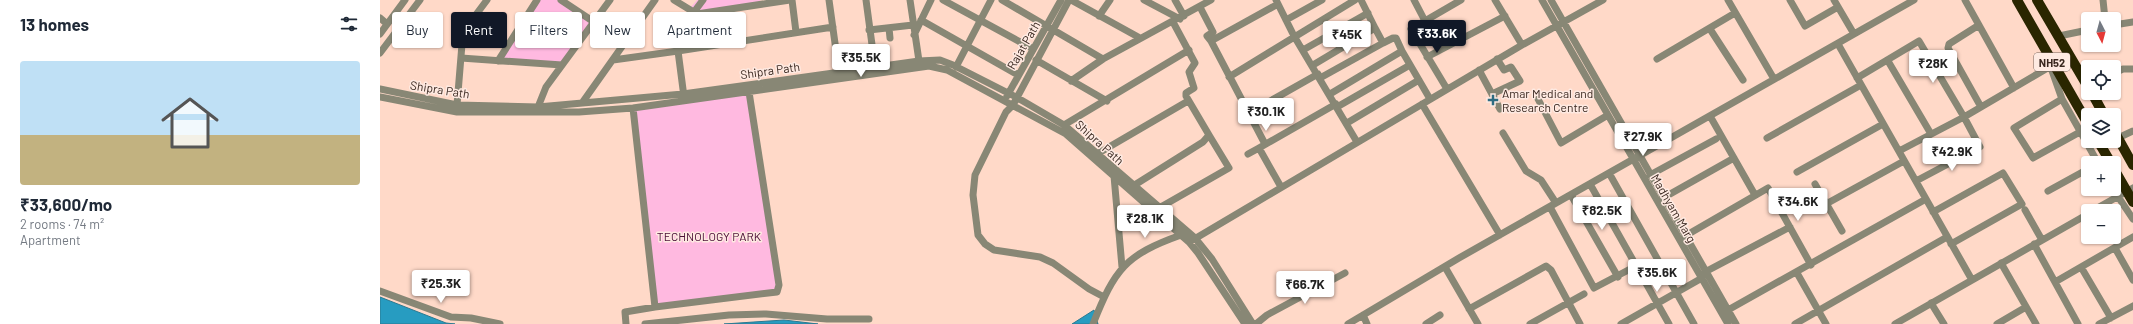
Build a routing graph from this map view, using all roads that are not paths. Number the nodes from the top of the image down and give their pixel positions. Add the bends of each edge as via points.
1 (405, 0) edge
2 (420, 0) edge
3 (487, 0) edge
4 (537, 0) edge
5 (562, 0) edge
6 (610, 0) edge
7 (655, 0) edge
8 (674, 0) edge
9 (703, 0) edge
10 (791, 0) edge
11 (829, 0) edge
12 (866, 0) edge
13 (910, 0) edge
14 (931, 0) edge
15 (943, 0) edge
16 (991, 0) edge
17 (1002, 0) edge
18 (1061, 0) edge
19 (1070, 0) edge
20 (1110, 0) edge
21 (1144, 0) edge
22 (1175, 0) edge
23 (1211, 0) edge
24 (1322, 0) edge
25 (1355, 0) edge
26 (1361, 0) edge
27 (1414, 0) edge
28 (1461, 0) edge
29 (1495, 0) edge
30 (1542, 0) edge
31 (1551, 0) edge
32 (1603, 0) edge
33 (1728, 0) edge
34 (1790, 0) edge
35 (1834, 0) edge
36 (1914, 0) edge
37 (1965, 0) edge
38 (2013, 0) edge
39 (2017, 0) edge
40 (2037, 0) edge
41 (2102, 0) edge
42 (760, 2) edge
43 (1277, 2) edge
44 (1014, 3) edge
45 (1200, 7) junction
46 (1838, 7) junction
47 (601, 12) edge
48 (694, 12) edge
49 (697, 12) edge
50 (702, 12) edge
51 (2104, 12) edge
52 (1368, 13) junction
53 (1735, 13) junction
54 (1099, 16) junction
55 (1504, 16) junction
56 (380, 18) edge
57 (590, 19) edge
58 (1179, 19) junction
59 (922, 20) junction
60 (980, 20) junction
61 (1286, 20) junction
62 (1425, 21) junction
63 (2133, 22) edge
64 (387, 24) junction
65 (1561, 24) junction
66 (2121, 24) edge
67 (913, 25) junction
68 (1979, 25) junction
69 (1046, 26) junction
70 (590, 27) edge
71 (833, 27) junction
72 (889, 28) junction
73 (1375, 28) junction
74 (1710, 29) junction
75 (869, 30) junction
76 (1053, 30) junction
77 (381, 31) edge
78 (2081, 31) edge
79 (796, 32) junction
80 (1854, 34) junction
81 (914, 35) junction
82 (1294, 36) junction
83 (2059, 36) junction
84 (890, 38) dead end
85 (1140, 38) junction
86 (746, 40) edge
87 (1211, 41) junction
88 (1383, 43) junction
89 (1838, 44) junction
90 (1522, 45) junction
91 (967, 46) junction
92 (695, 48) edge
93 (1033, 49) junction
94 (1189, 50) junction
95 (1303, 50) junction
96 (678, 51) junction
97 (1402, 51) junction
98 (380, 52) edge
99 (1427, 57) junction
100 (461, 58) junction
101 (1103, 59) junction
102 (1657, 59) dead end
103 (613, 60) junction
104 (1036, 60) junction
105 (1497, 60) junction
106 (498, 61) junction
107 (919, 61) junction
108 (1888, 61) junction
109 (562, 65) junction
110 (1313, 65) junction
111 (1410, 65) junction
112 (2051, 66) junction
113 (874, 67) junction
114 (956, 67) junction
115 (2133, 69) edge
116 (1479, 70) junction
117 (2121, 70) edge
118 (839, 72) junction
119 (2081, 73) edge
120 (1018, 75) junction
121 (1319, 76) junction
122 (1230, 77) junction
123 (1857, 78) junction
124 (1774, 79) junction
125 (1418, 80) junction
126 (1743, 80) dead end
127 (1071, 81) junction
128 (1861, 85) junction
129 (2014, 88) junction
130 (380, 89) edge
131 (1447, 89) junction
132 (749, 92) junction
133 (1008, 93) junction
134 (1330, 94) junction
135 (1492, 94) junction
136 (380, 97) edge
137 (684, 97) junction
138 (1016, 97) junction
139 (1430, 99) junction
140 (2062, 99) junction
141 (1538, 100) dead end
142 (1006, 101) junction
143 (1107, 101) junction
144 (1188, 101) junction
145 (582, 103) junction
146 (1422, 104) junction
147 (456, 105) junction
148 (1013, 105) junction
149 (1336, 106) junction
150 (538, 107) junction
151 (1981, 107) junction
152 (632, 108) junction
153 (1500, 109) dead end
154 (1006, 112) junction
155 (2081, 112) edge
156 (1249, 113) junction
157 (1608, 115) junction
158 (1710, 116) junction
159 (1964, 117) junction
160 (1347, 123) junction
161 (1883, 124) junction
162 (1064, 125) junction
163 (2133, 131) edge
164 (2080, 132) junction
165 (1503, 134) dead end
166 (1931, 134) junction
167 (2121, 134) edge
168 (1209, 135) junction
169 (1767, 138) dead end
170 (1716, 139) dead end
171 (1357, 142) junction
172 (2121, 144) edge
173 (1262, 146) junction
174 (1899, 152) junction
175 (1097, 154) junction
176 (1248, 154) dead end
177 (2094, 156) edge
178 (1636, 158) junction
179 (1734, 158) junction
180 (1904, 161) junction
181 (2133, 165) edge
182 (1797, 172) dead end
183 (1610, 173) junction
184 (2081, 173) edge
185 (1114, 176) junction
186 (1650, 176) junction
187 (2121, 178) edge
188 (1916, 181) junction
189 (1590, 184) junction
190 (1815, 184) dead end
191 (1133, 186) junction
192 (1281, 187) junction
193 (2130, 189) edge
194 (2048, 191) dead end
195 (1570, 195) junction
196 (1755, 196) junction
197 (2118, 197) junction
198 (1663, 198) junction
199 (1926, 199) junction
200 (2133, 202) edge
201 (1826, 204) junction
202 (2105, 204) edge
203 (1553, 205) junction
204 (1159, 208) junction
205 (2025, 210) dead end
206 (1933, 212) junction
207 (2081, 218) edge
208 (2133, 219) edge
209 (1790, 227) junction
210 (1842, 231) dead end
211 (1500, 235) junction
212 (1181, 236) junction
213 (1685, 236) junction
214 (1947, 237) junction
215 (2133, 237) edge
216 (1192, 240) junction
217 (2042, 240) junction
218 (1951, 244) junction
219 (2034, 244) junction
220 (2115, 248) junction
221 (2001, 263) junction
222 (1811, 264) junction
223 (1636, 266) junction
224 (1122, 267) junction
225 (1444, 267) junction
226 (2081, 267) junction
227 (1797, 272) junction
228 (1345, 273) dead end
229 (1704, 275) junction
230 (1618, 277) junction
231 (1972, 280) junction
232 (2133, 280) edge
233 (2055, 282) junction
234 (1597, 288) junction
235 (380, 291) edge
236 (1676, 293) junction
237 (1103, 300) junction
238 (1568, 302) junction
239 (1658, 303) junction
240 (1931, 303) junction
241 (2133, 306) edge
242 (655, 307) junction
243 (2026, 307) junction
244 (1469, 308) junction
245 (1728, 310) junction
246 (1818, 311) junction
247 (1363, 315) junction
248 (1440, 315) dead end
249 (2111, 318) junction
250 (869, 319) dead end
251 (500, 324) edge
252 (626, 324) edge
253 (645, 324) edge
254 (1093, 324) edge
255 (1244, 324) edge
256 (1253, 324) edge
257 (1256, 324) edge
258 (1348, 324) edge
259 (1367, 324) edge
260 (1426, 324) edge
261 (1478, 324) edge
262 (1530, 324) edge
263 (1580, 324) edge
264 (1621, 324) edge
265 (1669, 324) edge
266 (1694, 324) edge
267 (1728, 324) edge
268 (1736, 324) edge
269 (1795, 324) edge
270 (1826, 324) edge
271 (1895, 324) edge
272 (1944, 324) edge
273 (1997, 324) edge
274 (2036, 324) edge
275 (2078, 324) edge
276 (2099, 324) edge

1 - 64 street
2 - 98 street
3 - 100 street via 463,32
4 - 106 street
5 - 57 street
6 - 47 street
7 - 103 street
8 - 48 street
9 - 49 street
10 - 42 street
10 - 79 street
11 - 71 street
12 - 75 street
13 - 67 street
14 - 59 street
15 - 60 street
16 - 60 street
17 - 44 street
18 - 69 street, Rajat Path
19 - 54 street
19 - 76 street, Rajat Path
20 - 54 street
21 - 58 street
22 - 58 street
23 - 45 street
24 - 61 street
25 - 82 street
26 - 52 street
27 - 62 street
28 - 62 street
29 - 55 street
30 - 65 street, Madhyam Marg
31 - 65 street, Madhyam Marg
32 - 65 street
33 - 53 street
34 - 46 street via 1805,26
35 - 46 street
36 - 80 street
37 - 68 street
38 - 112 street
39 - 155 highway, NH52
40 - 83 highway, NH52
41 - 51 street
42 - 50 street
43 - 61 street
43 - 87 street
44 - 69 street
45 - 58 street
45 - 87 street via 1213,32 1207,36
46 - 80 street
52 - 73 street
52 - 95 street
53 - 74 street
53 - 124 street
54 - 85 street
55 - 90 street
55 - 99 street
56 - 64 street
58 - 85 street
58 - 94 street
59 - 81 street
59 - 91 street
60 - 91 street
60 - 93 street
61 - 82 street
62 - 99 street via 1411,29
63 - 66 street
64 - 77 street
65 - 90 street
65 - 157 street, Madhyam Marg
65 - 178 street, Madhyam Marg
67 - 72 street
67 - 81 street
68 - 129 street
68 - 151 street via 1948,46 1948,51
69 - 76 street
69 - 93 street, Rajat Path
70 - 109 street
71 - 79 street
71 - 118 street
72 - 75 street
72 - 84 street
73 - 88 street
73 - 110 street
74 - 102 street
74 - 126 street
75 - 113 street
76 - 101 street
76 - 104 street, Rajat Path
78 - 83 street
79 - 86 street
80 - 89 street
81 - 107 street
82 - 95 street
82 - 122 street
83 - 119 highway, NH52
85 - 101 street
87 - 122 street
88 - 97 street via 1394,37
88 - 121 street
89 - 123 street
89 - 124 street
90 - 105 street
91 - 114 street
91 - 120 street
92 - 96 street
93 - 120 street, Rajat Path
94 - 143 street
94 - 144 street via 1195,65 1189,72 1194,87 1186,93
95 - 110 street
96 - 103 street
96 - 137 street
97 - 111 street
97 - 134 street
99 - 131 street
100 - 106 street
100 - 147 street
101 - 127 street
103 - 145 street
104 - 127 street
104 - 138 street, Rajat Path
105 - 116 street
105 - 135 street via 1504,70 1511,67 1520,81
106 - 109 street
107 - 113 street, Shipra Path
107 - 114 street, Shipra Path via 940,60
108 - 123 street
108 - 159 street via 1919,41
108 - 166 street
109 - 150 street via 546,87
110 - 121 street
111 - 125 street
111 - 149 street
112 - 129 street
112 - 140 street
113 - 118 street, Shipra Path
114 - 133 street, Shipra Path
115 - 117 street
116 - 131 street
116 - 135 street
118 - 137 street, Shipra Path
120 - 133 street, Rajat Path
121 - 134 street
121 - 156 street
122 - 156 street
123 - 128 street
124 - 158 street
125 - 139 street
125 - 160 street
127 - 143 street
128 - 161 street
128 - 169 street
129 - 151 street
130 - 147 street, Shipra Path
131 - 139 street
132 - 137 street, Shipra Path
132 - 142 street, Shipra Path via 929,66 946,70
132 - 242 street via 779,284 777,292
133 - 138 street, Shipra Path
133 - 142 street, Rajat Path
134 - 149 street
135 - 153 street
136 - 152 street, Shipra Path via 457,112 579,112
137 - 145 street, Shipra Path
137 - 152 street, Shipra Path
138 - 148 street, Rajat Path
138 - 162 street, Shipra Path
139 - 146 street
140 - 164 street
140 - 164 street via 2014,128 2033,158
141 - 157 street via 1561,143
142 - 148 street, Shipra Path
142 - 154 street, Rajat Path
143 - 162 street
144 - 168 street
144 - 175 street
145 - 150 street, Shipra Path
146 - 171 street
146 - 211 street
147 - 150 street, Shipra Path
148 - 154 street
148 - 185 street, Shipra Path via 1066,134
149 - 160 street
149 - 173 street
151 - 159 street
152 - 242 street
154 - 237 street via 975,174 973,184 978,235 994,250 1040,257 1053,263
156 - 173 street
157 - 178 street, Madhyam Marg
158 - 178 street
158 - 179 street
159 - 166 street
159 - 188 street via 1980,147
160 - 171 street
161 - 174 street
161 - 182 street
162 - 175 street, Shipra Path
163 - 167 street
164 - 177 street
165 - 203 street via 1526,171 1541,180
166 - 174 street
168 - 191 street via 1204,142
168 - 204 street via 1229,168
170 - 186 street
171 - 192 street
172 - 181 highway
173 - 176 street
173 - 192 street
174 - 180 street
175 - 191 street, Shipra Path
178 - 183 street
178 - 186 street, Madhyam Marg
178 - 229 street, Madhyam Marg
179 - 196 street
179 - 198 street
180 - 188 street
180 - 201 street
183 - 189 street
183 - 236 street
184 - 194 street
185 - 212 street, Shipra Path
185 - 224 street
186 - 198 street, Madhyam Marg
187 - 193 highway
188 - 199 street
189 - 195 street
189 - 223 street
190 - 201 street
191 - 204 street, Shipra Path
192 - 216 street
193 - 197 street
193 - 200 highway
195 - 203 street
195 - 230 street
196 - 209 street via 1768,188
196 - 213 street
197 - 202 street
197 - 208 street
198 - 213 street, Madhyam Marg
199 - 206 street
199 - 222 street
201 - 210 street
203 - 211 street
203 - 234 street via 1592,286
204 - 216 street, Shipra Path
205 - 217 street
206 - 214 street
206 - 218 street via 2003,173 2022,204
207 - 217 street
209 - 222 street
209 - 229 street
211 - 225 street
212 - 216 street, Shipra Path
212 - 224 street via 1144,250
213 - 229 street, Madhyam Marg
214 - 218 street
214 - 246 street
215 - 220 street
216 - 255 street, Shipra Path
216 - 256 street, Shipra Path via 1212,259
217 - 219 street
218 - 231 street
219 - 221 street
219 - 233 street
220 - 226 street
220 - 232 street
221 - 231 street
221 - 243 street
222 - 227 street
223 - 230 street
223 - 239 street
224 - 237 street
225 - 244 street
225 - 247 street
226 - 233 street
226 - 249 street
227 - 245 street
227 - 246 street
228 - 257 street via 1267,315
229 - 236 street
229 - 245 street, Madhyam Marg
229 - 267 street, Madhyam Marg
230 - 234 street
231 - 240 street
233 - 275 street
234 - 238 street
235 - 251 street via 451,317
236 - 239 street
236 - 266 street
237 - 254 street
238 - 244 street via 1548,267 1544,266
238 - 262 street
238 - 263 street
239 - 264 street
239 - 265 street
240 - 271 street
240 - 272 street
241 - 249 street
242 - 252 street via 625,312
243 - 273 street
243 - 274 street
244 - 261 street
245 - 268 street, Madhyam Marg
246 - 269 street
246 - 270 street
247 - 258 street
247 - 259 street
248 - 260 street
249 - 276 street
250 - 253 street via 826,319 766,314 729,315

